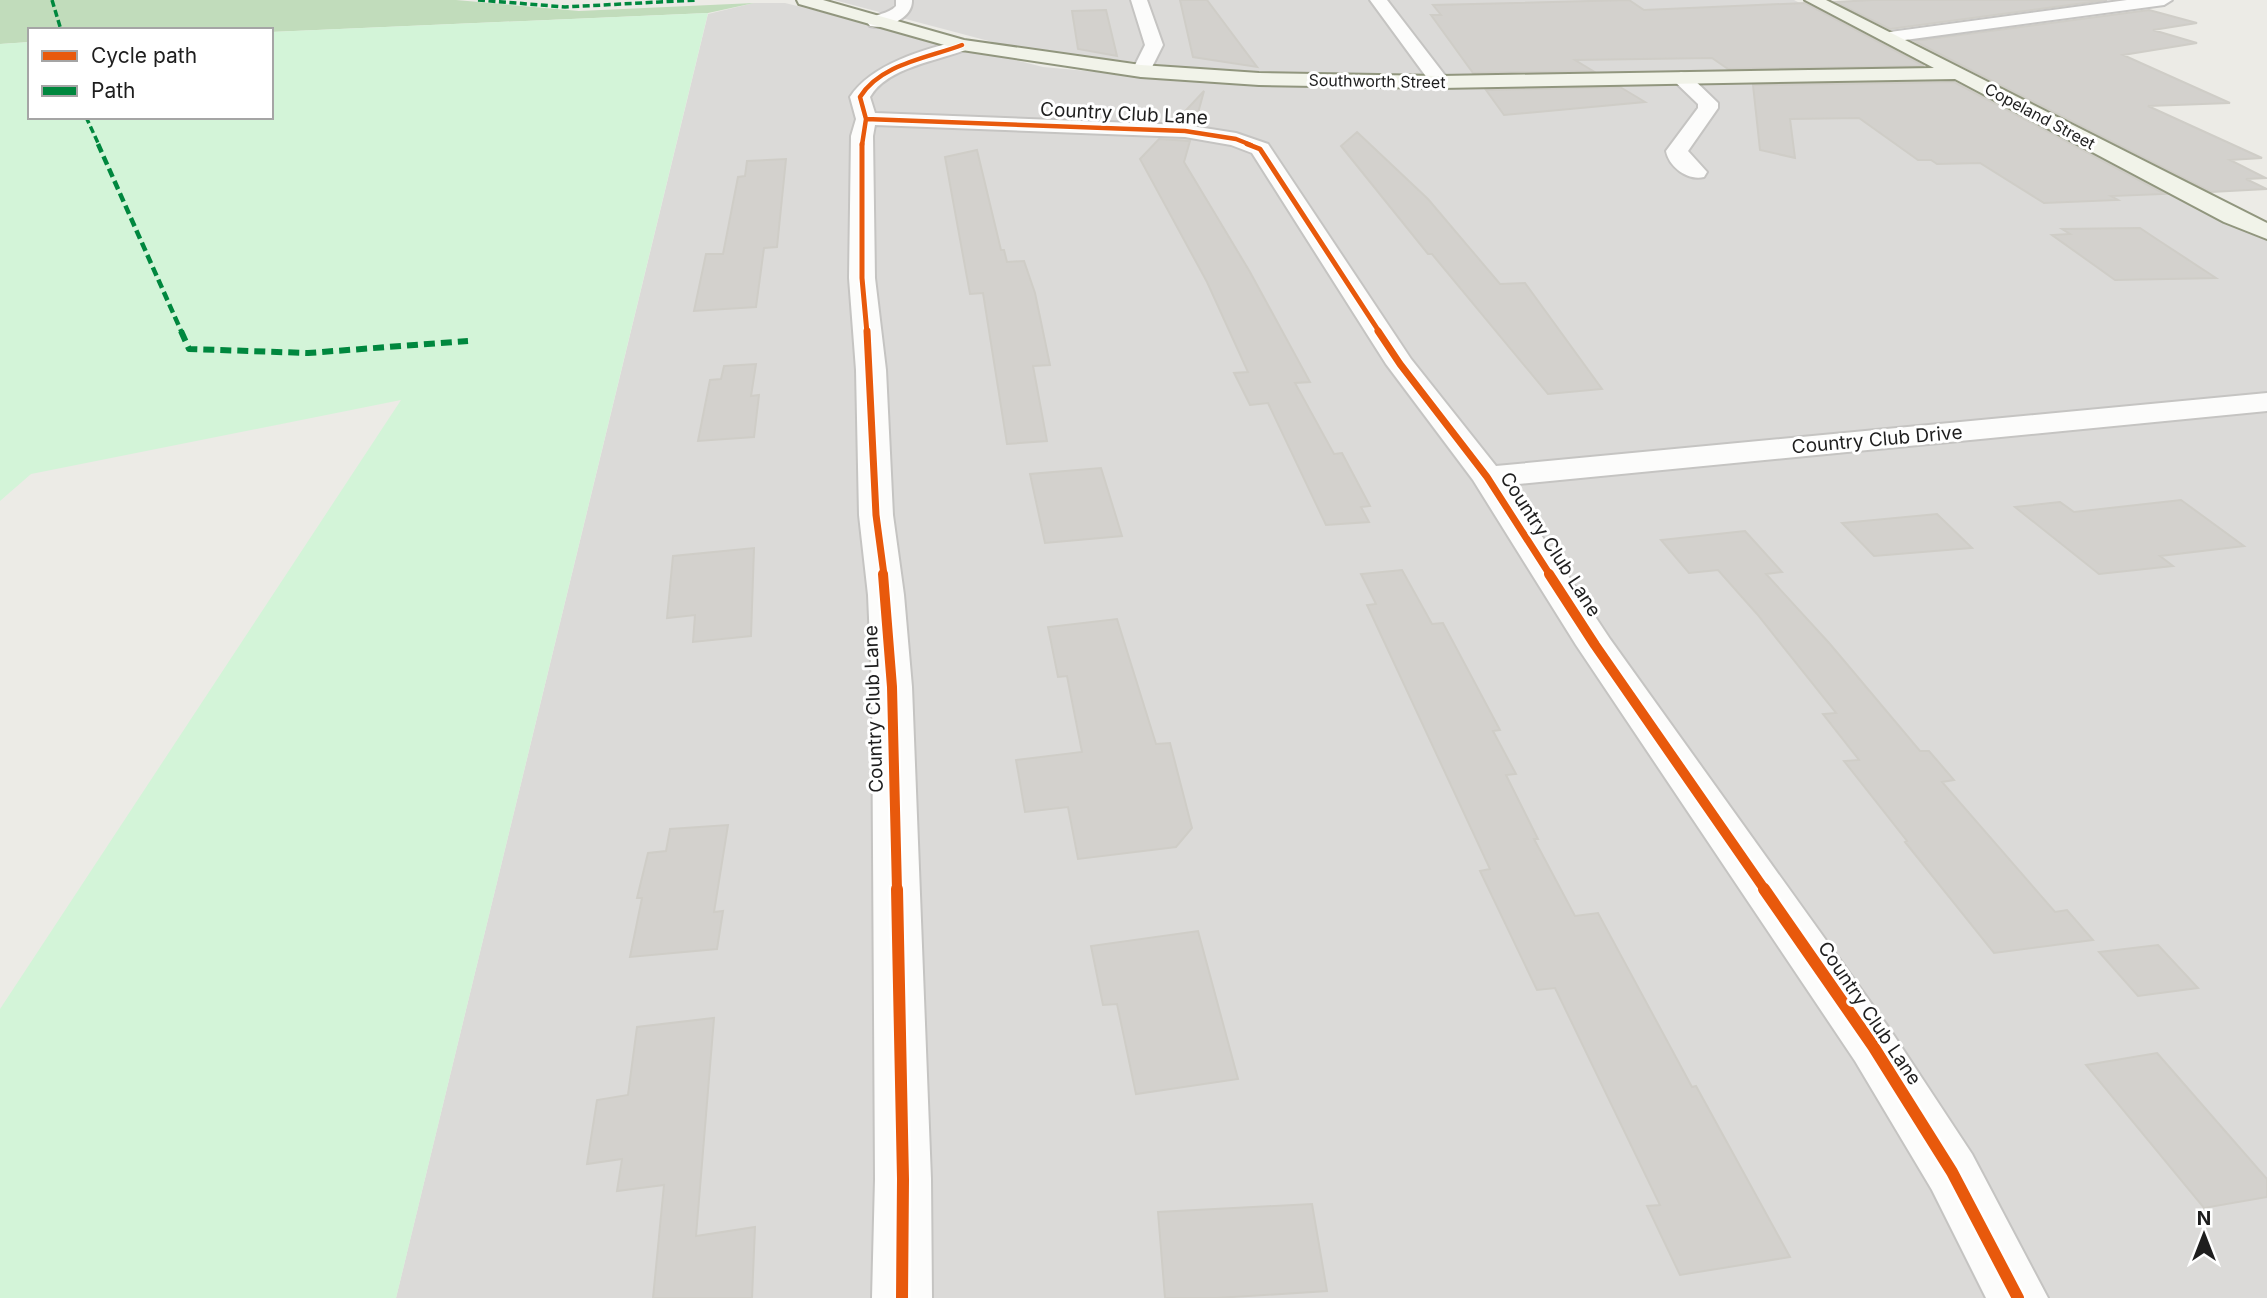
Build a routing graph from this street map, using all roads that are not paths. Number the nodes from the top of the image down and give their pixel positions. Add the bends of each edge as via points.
1 (805, 0) edge
2 (904, 0) edge
3 (1139, 0) edge
4 (1378, 0) edge
5 (1813, 0) edge
6 (2164, 0) edge
7 (876, 22) junction
8 (1890, 37) junction
9 (962, 46) junction
10 (1141, 71) junction
11 (1958, 73) junction
12 (1681, 78) junction
13 (1440, 82) junction
14 (866, 119) junction
15 (1696, 172) dead end
16 (2267, 232) edge
17 (2267, 402) edge
18 (1487, 477) junction
19 (902, 1298) edge
20 (2018, 1298) edge

1 - 7 street, Southworth Street
2 - 7 street via 897,15
3 - 10 street via 1154,45
4 - 13 street
5 - 8 street, Copeland Street
6 - 8 street
7 - 9 street, Southworth Street
8 - 11 street, Copeland Street
9 - 10 street, Southworth Street
9 - 14 street, Country Club Lane via 869,82 860,97
10 - 13 street, Southworth Street via 1259,79
11 - 12 street, Southworth Street
11 - 16 street, Copeland Street
12 - 13 street, Southworth Street
12 - 15 street via 1708,103 1677,152
14 - 18 street, Country Club Lane via 1185,131 1246,142 1259,149 1418,391
14 - 19 street, Country Club Lane via 861,257 876,515 892,687
17 - 18 street, Country Club Drive
18 - 20 street, Country Club Lane via 1595,645 1873,1046 1952,1172

